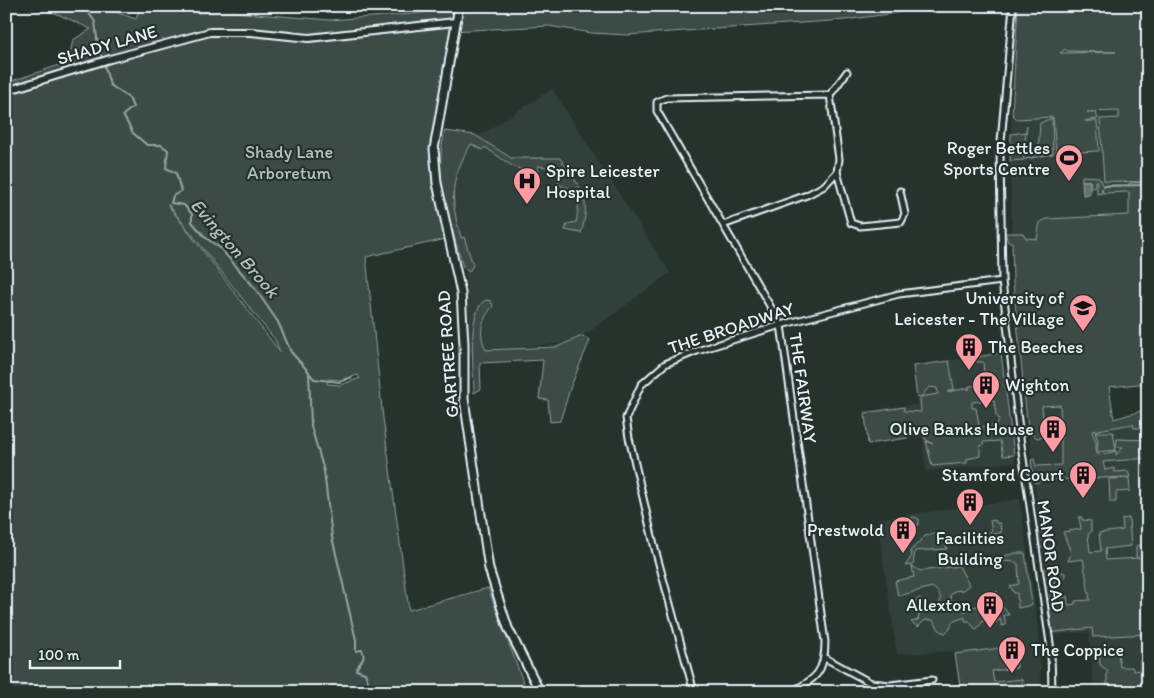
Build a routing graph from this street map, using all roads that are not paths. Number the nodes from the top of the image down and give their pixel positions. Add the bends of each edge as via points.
1 (459, 6) edge
2 (1013, 6) edge
3 (455, 22) junction
4 (847, 72) dead end
5 (6, 92) edge
6 (830, 95) junction
7 (837, 172) junction
8 (900, 191) dead end
9 (723, 225) junction
10 (1002, 281) junction
11 (781, 325) junction
12 (825, 658) junction
13 (932, 680) dead end
14 (540, 692) edge
15 (694, 692) edge
16 (791, 692) edge
17 (1052, 692) edge

1 - 3 main road, GARTREE ROAD
2 - 10 street, MANOR ROAD via 1000,153
3 - 5 street, SHADY LANE via 309,38 210,32 95,63
3 - 14 main road, GARTREE ROAD via 434,149 441,208 461,293 464,399 489,569 508,628
4 - 6 street
6 - 7 street via 839,159
6 - 9 street, THE FAIRWAY via 666,98 657,102 657,111
7 - 8 street via 851,223 860,226 901,222 905,214
7 - 9 street via 824,186 807,195
9 - 11 street, THE FAIRWAY
10 - 11 street, THE BROADWAY via 899,294
10 - 17 street, MANOR ROAD via 1018,429 1051,650
11 - 12 street, THE FAIRWAY via 826,642
11 - 15 street, THE BROADWAY via 665,364 641,385 626,418 655,549
12 - 13 street via 871,683 890,685
12 - 16 street via 812,681

